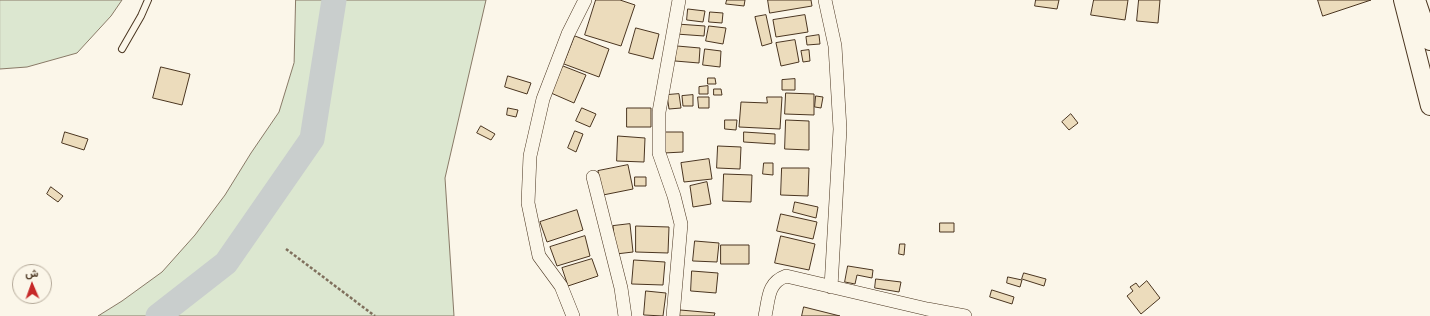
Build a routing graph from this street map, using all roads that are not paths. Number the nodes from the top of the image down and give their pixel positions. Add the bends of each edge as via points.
1 (148, 0) edge
2 (585, 0) edge
3 (680, 0) edge
4 (825, 0) edge
5 (1403, 0) edge
6 (1416, 0) edge
7 (1430, 41) edge
8 (122, 49) dead end
9 (1430, 106) edge
10 (593, 177) dead end
11 (831, 287) junction
12 (926, 313) edge
13 (574, 316) edge
14 (625, 316) edge
15 (673, 316) edge
16 (765, 316) edge
17 (965, 316) edge

1 - 8 lane
2 - 13 street via 568,34 543,99 530,156 528,204 539,256 561,286
3 - 15 street via 659,112 659,153 682,224
4 - 11 street via 835,46 840,129
5 - 9 main road
6 - 7 main road
10 - 14 street via 621,288
11 - 12 street
11 - 16 street via 786,276 778,279 772,286
12 - 17 street

